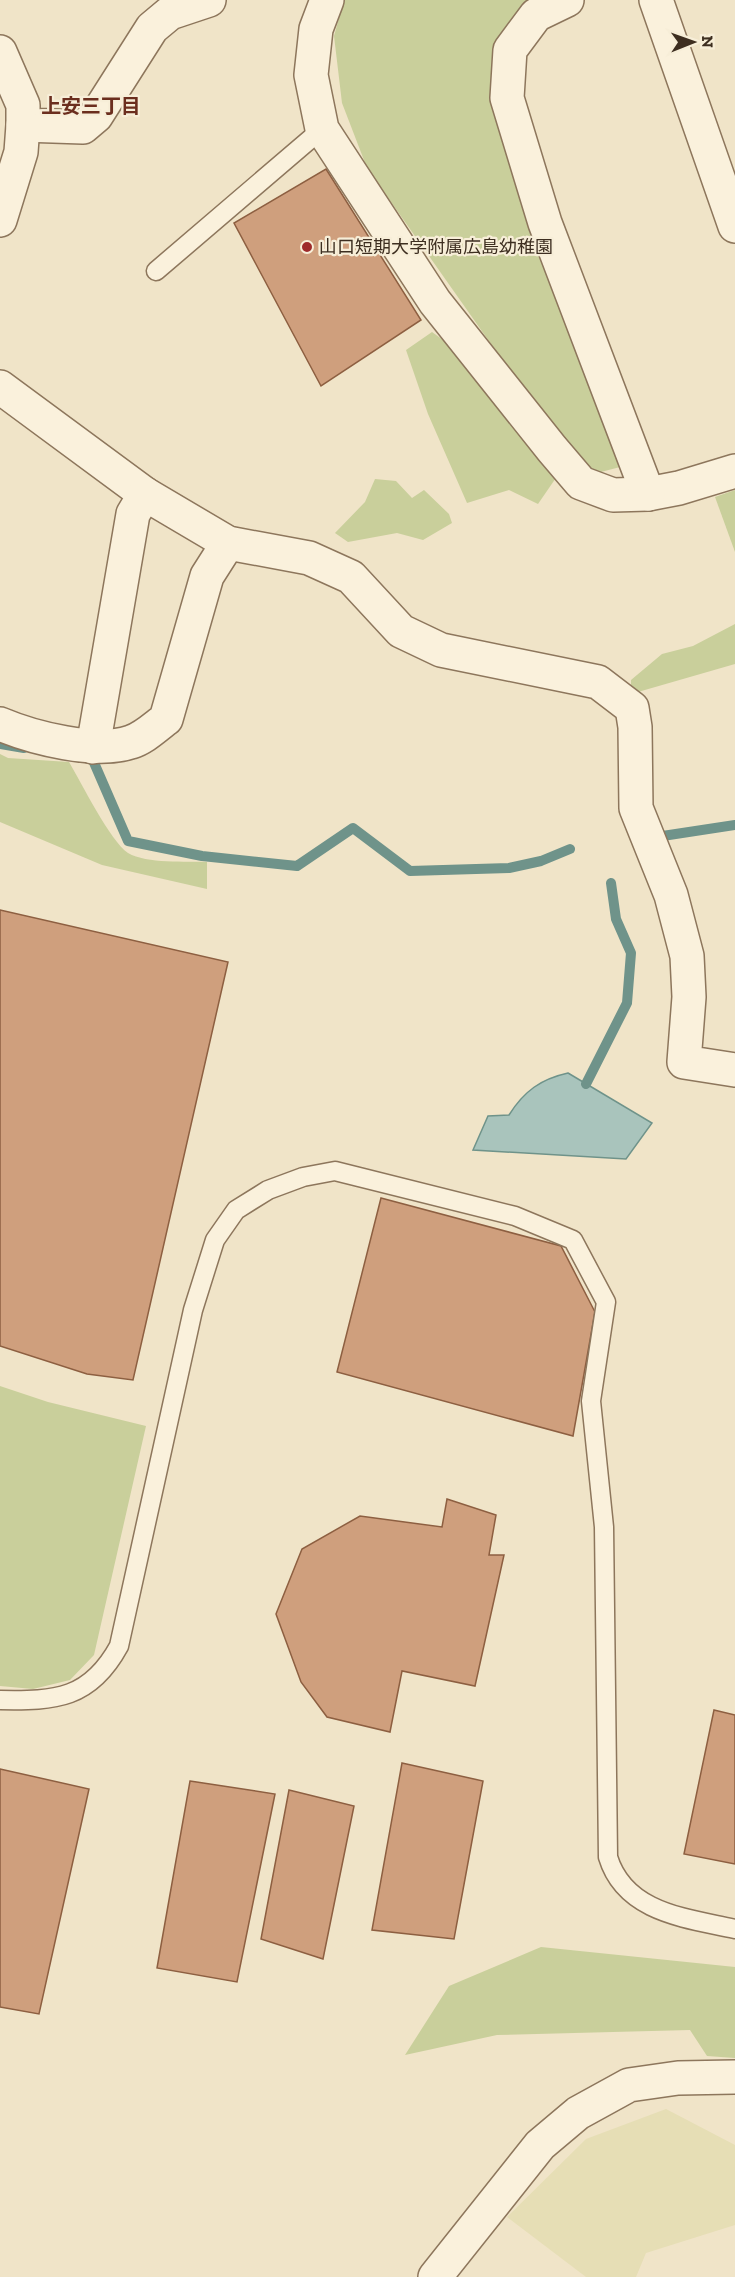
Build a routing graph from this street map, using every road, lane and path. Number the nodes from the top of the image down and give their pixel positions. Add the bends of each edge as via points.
1 (209, 0) edge
2 (327, 0) edge
3 (567, 0) edge
4 (656, 0) edge
5 (0, 52) edge
6 (23, 125) junction
7 (322, 129) junction
8 (0, 220) edge
9 (735, 226) edge
10 (156, 271) dead end
11 (0, 387) edge
12 (735, 471) edge
13 (145, 494) junction
14 (648, 494) junction
15 (228, 543) junction
16 (0, 724) edge
17 (93, 747) junction
18 (735, 1070) edge
19 (0, 1700) edge
20 (735, 1929) edge
21 (735, 2077) edge
22 (435, 2277) edge

1 - 6 street via 170,13 152,28 96,116 84,127
2 - 7 street via 316,29 311,75
3 - 14 street via 536,15 510,50 507,98 545,222
4 - 9 street
5 - 6 street via 23,105
6 - 8 street via 21,152
7 - 10 lane
7 - 14 street via 435,302 581,483 613,495
11 - 13 street
12 - 14 street
13 - 15 street
13 - 17 street via 133,514
15 - 17 street via 207,576 166,719 131,742
15 - 18 street via 309,558 351,577 400,631 441,650 598,682 632,708 636,808 671,895 687,956 689,997 684,1062
16 - 17 street
19 - 20 lane via 46,1701 80,1690 107,1668 119,1646 193,1310 215,1240 236,1210 268,1190 303,1176 335,1172 515,1216 573,1240 606,1302 591,1401 604,1527 608,1846 613,1874 630,1893 660,1912
21 - 22 street via 678,2078 628,2085 578,2113 540,2145

